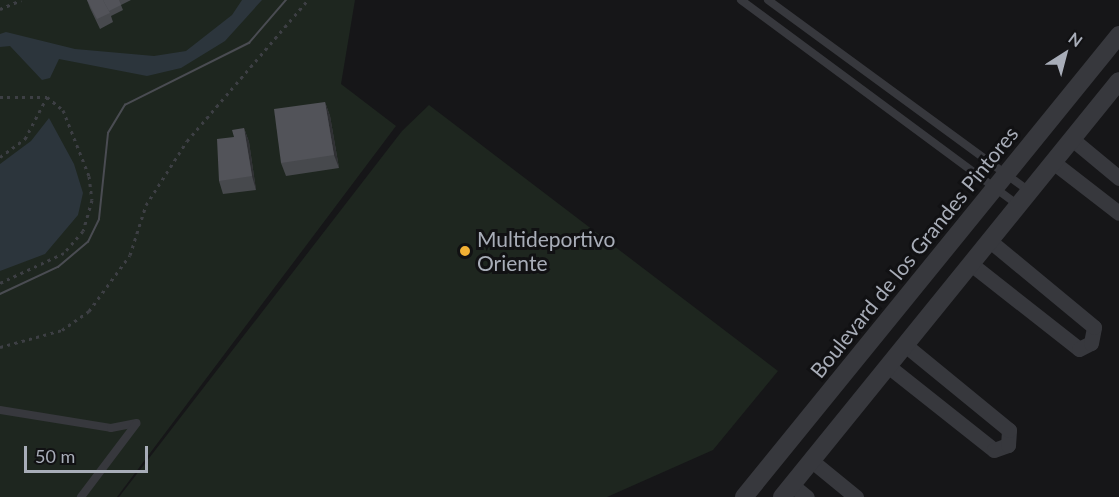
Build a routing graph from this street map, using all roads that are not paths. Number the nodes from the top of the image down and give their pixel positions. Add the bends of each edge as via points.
1 (741, 0) edge
2 (768, 0) edge
3 (1119, 35) edge
4 (1119, 81) edge
5 (1078, 144) junction
6 (1059, 167) junction
7 (1119, 178) edge
8 (1002, 181) junction
9 (1024, 198) junction
10 (1119, 213) edge
11 (990, 241) junction
12 (971, 264) junction
13 (905, 345) junction
14 (888, 366) junction
15 (0, 410) edge
16 (812, 461) junction
17 (787, 491) edge
18 (81, 497) edge
19 (744, 497) edge
20 (807, 497) edge
21 (856, 497) edge

1 - 8 lane
2 - 8 lane
3 - 8 street, Boulevard de los Grandes Pintores
4 - 5 street
5 - 6 street
5 - 7 street
6 - 9 street
6 - 10 street
8 - 9 lane
8 - 9 lane
8 - 19 street, Boulevard de los Grandes Pintores
9 - 11 street
11 - 12 street
11 - 12 street via 1094,327 1091,343 1079,349
12 - 13 street
13 - 14 street
13 - 14 street via 1009,430 1008,445 994,450
14 - 16 street
15 - 18 lane via 111,428 137,423
16 - 17 street
16 - 21 street
17 - 20 street

